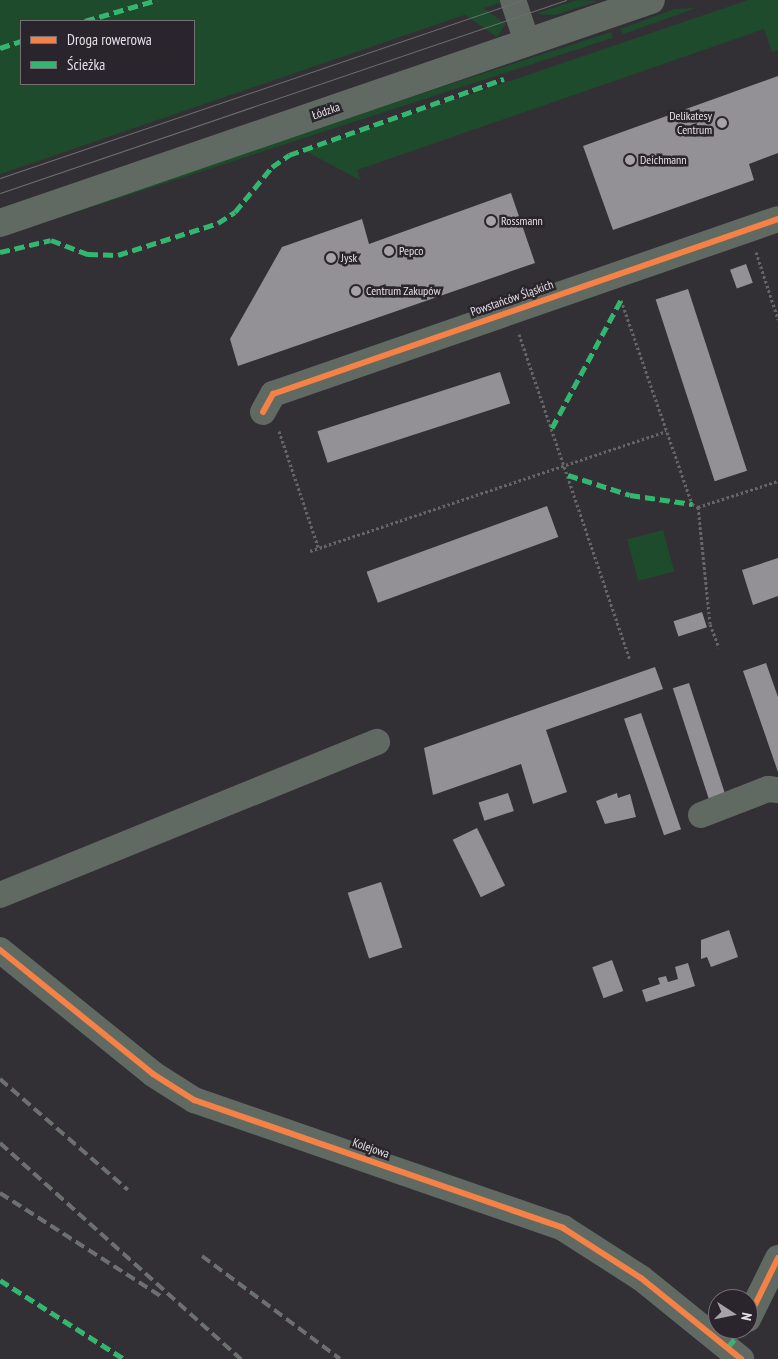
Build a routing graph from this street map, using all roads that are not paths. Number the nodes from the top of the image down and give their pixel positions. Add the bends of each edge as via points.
1 (513, 0) edge
2 (651, 0) edge
3 (527, 42) junction
4 (778, 218) edge
5 (0, 223) edge
6 (269, 417) road end
7 (377, 742) dead end
8 (778, 790) edge
9 (700, 815) dead end
10 (0, 895) edge
11 (0, 950) edge
12 (778, 1258) edge
13 (758, 1299) edge
14 (733, 1349) edge

1 - 3 street
2 - 3 main road, Łódzka
3 - 5 main road, Łódzka
4 - 6 street, Powstańców Śląskich via 273,394
7 - 10 street
8 - 9 street via 768,789
11 - 14 street, Kolejowa via 152,1074 194,1100 563,1228 641,1278
12 - 13 street

